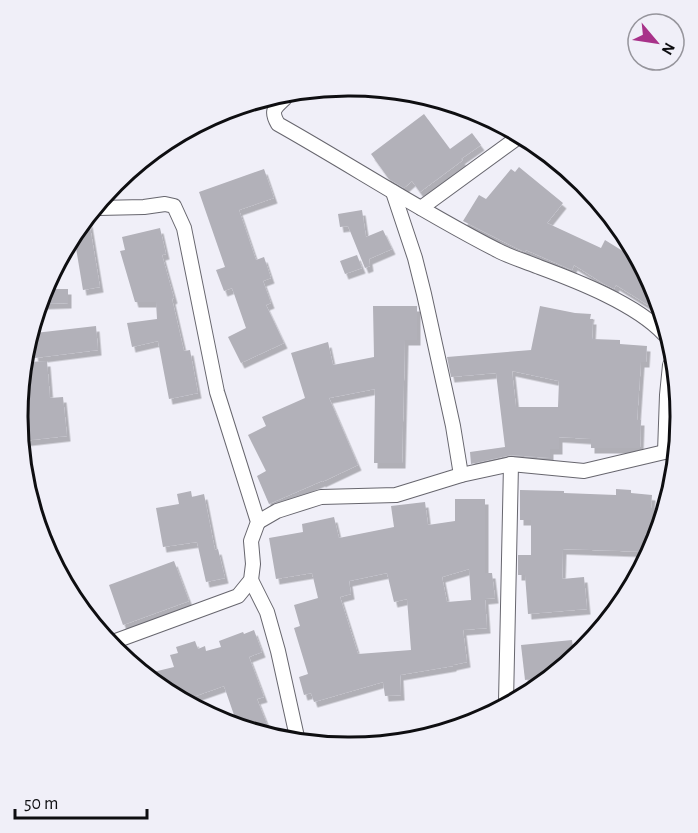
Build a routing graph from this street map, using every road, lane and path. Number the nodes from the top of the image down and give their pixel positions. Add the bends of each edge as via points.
1 (279, 104) edge
2 (513, 141) edge
3 (393, 192) junction
4 (106, 208) edge
5 (421, 208) junction
6 (656, 326) edge
7 (668, 382) edge
8 (669, 442) edge
9 (668, 451) edge
10 (511, 464) junction
11 (461, 476) junction
12 (258, 522) junction
13 (250, 580) junction
14 (119, 640) edge
15 (506, 696) edge
16 (296, 732) edge

1 - 3 street via 273,116 278,124
2 - 5 street
3 - 5 street
3 - 11 street via 424,294
4 - 12 street via 174,206 184,228 217,392
5 - 6 street via 499,251 614,298
7 - 8 street
9 - 10 street via 584,471
10 - 11 street
10 - 15 street
11 - 12 street via 396,495 321,497 277,511
12 - 13 street via 251,542
13 - 14 street via 238,596
13 - 16 street via 267,612

